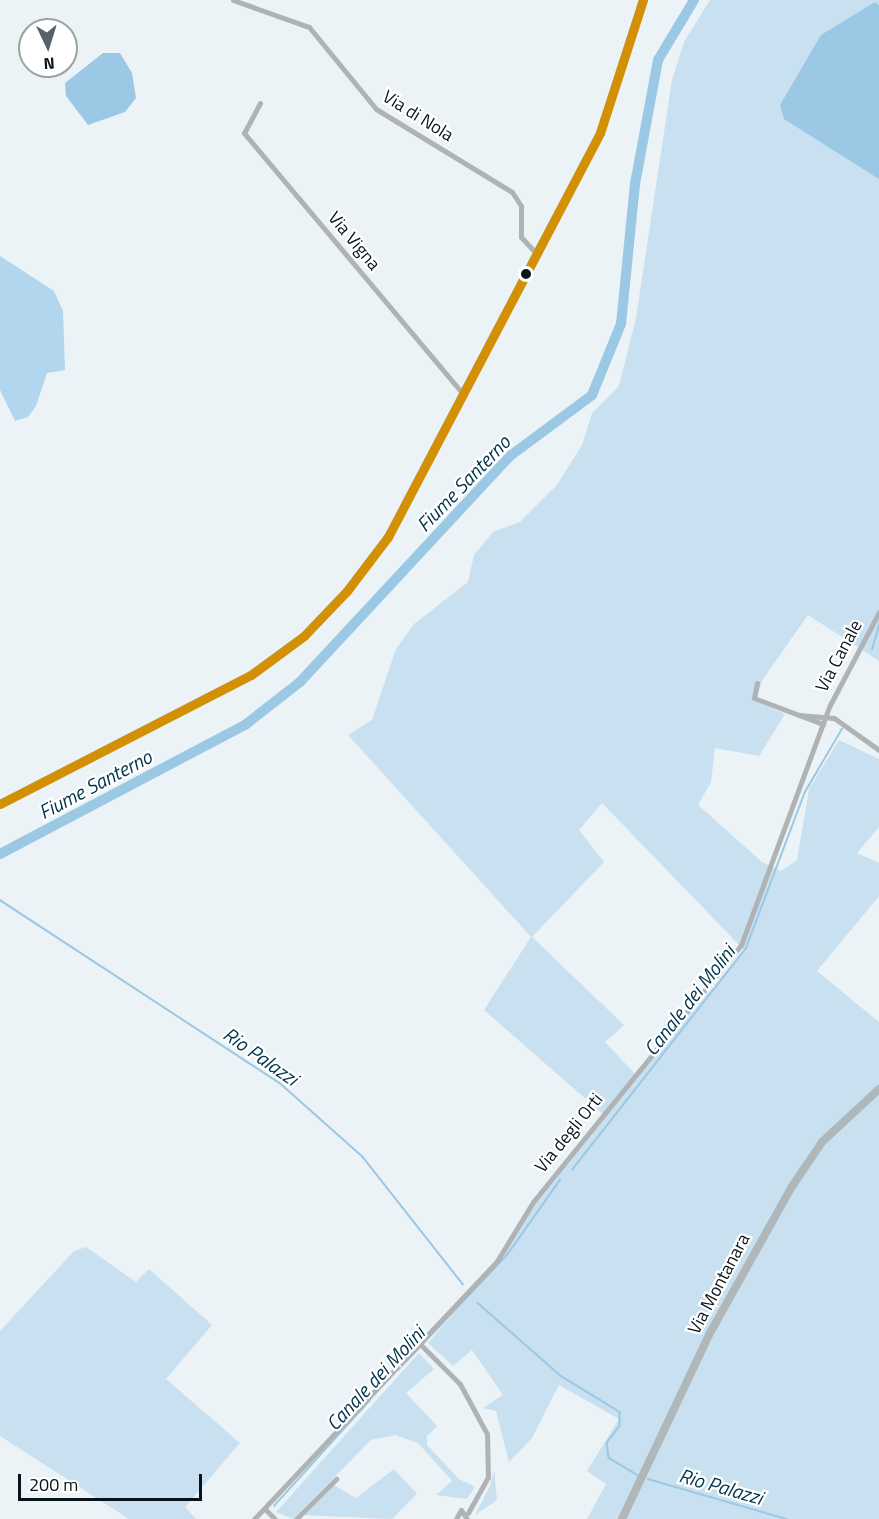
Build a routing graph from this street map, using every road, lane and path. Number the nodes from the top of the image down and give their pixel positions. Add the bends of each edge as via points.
1 (233, 0) edge
2 (643, 0) edge
3 (260, 103) dead end
4 (537, 254) junction
5 (463, 394) junction
6 (879, 612) edge
7 (757, 683) dead end
8 (799, 715) junction
9 (826, 715) junction
10 (823, 724) junction
11 (879, 750) edge
12 (0, 804) edge
13 (879, 1089) edge
14 (419, 1343) junction
15 (336, 1479) dead end
16 (265, 1509) junction
17 (468, 1516) edge
18 (254, 1519) edge
19 (275, 1519) edge
20 (296, 1519) edge
21 (456, 1519) edge
22 (622, 1519) edge

1 - 4 street, Via di Nola via 309,27 376,108 512,192 521,206 521,237
2 - 4 street via 600,133
3 - 5 street, Via Vigna via 244,133
4 - 5 street
5 - 12 street via 388,537 304,636 251,675
6 - 9 street, Via Canale
7 - 8 street via 753,698
8 - 9 street
8 - 10 street
9 - 10 street, Via degli Orti
9 - 11 street via 848,724
10 - 14 street, Via degli Orti via 741,945 533,1202 497,1261
13 - 22 main road, Via Montanara via 822,1142 791,1188 710,1333
14 - 16 street, Via degli Orti
14 - 17 street via 466,1392 487,1434 488,1477
15 - 20 street
16 - 18 street, Via degli Orti
16 - 19 street
17 - 21 street via 459,1510

